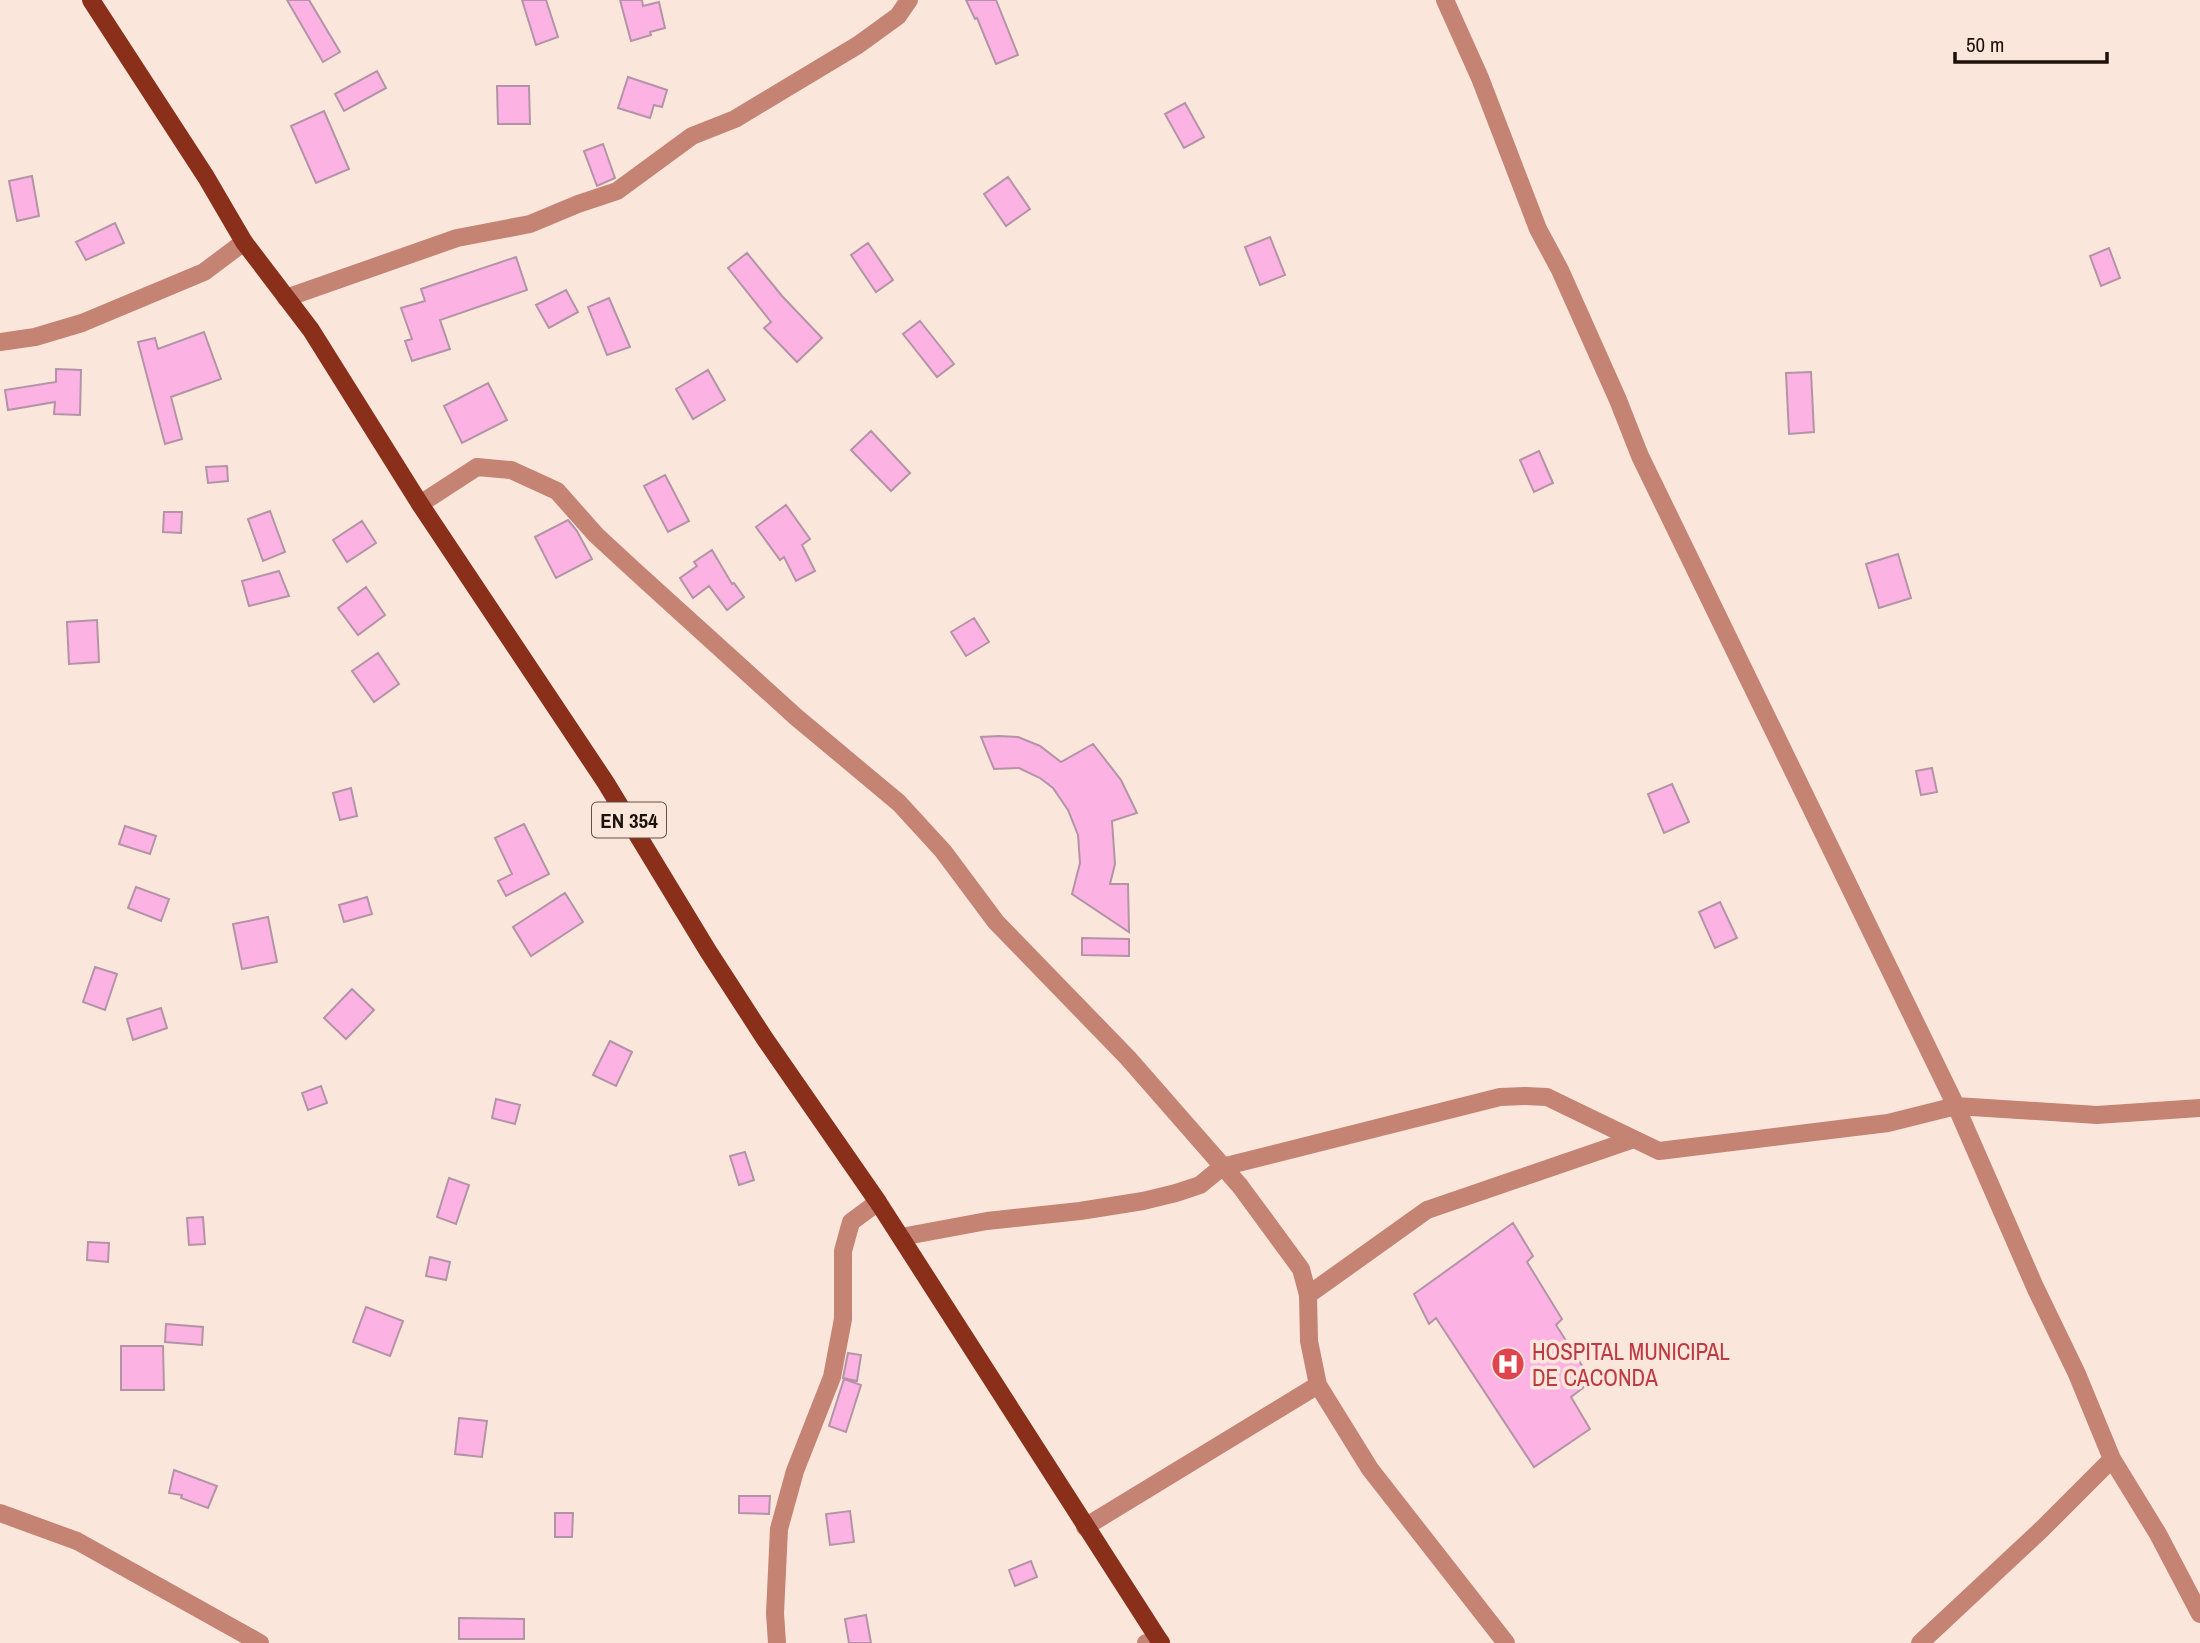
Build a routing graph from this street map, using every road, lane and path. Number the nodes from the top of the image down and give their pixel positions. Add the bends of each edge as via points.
1 (91, 0) edge
2 (909, 0) edge
3 (1445, 0) edge
4 (244, 242) junction
5 (286, 298) junction
6 (0, 342) edge
7 (420, 504) junction
8 (1956, 1106) junction
9 (2200, 1108) edge
10 (1634, 1139) junction
11 (1222, 1167) junction
12 (878, 1202) junction
13 (901, 1237) junction
14 (1308, 1295) junction
15 (1318, 1385) junction
16 (2112, 1459) junction
17 (0, 1513) edge
18 (1085, 1527) junction
19 (2200, 1614) edge
20 (260, 1643) edge
21 (777, 1643) edge
22 (1146, 1643) edge
23 (1161, 1643) edge
24 (1506, 1643) edge
25 (1920, 1643) edge

1 - 4 main road, EN 354
2 - 5 street via 898,16 858,45 735,119 692,136 617,191 530,224 457,238
3 - 8 street via 1538,229 1640,456
4 - 5 main road, EN 354
4 - 6 street via 204,272 82,323
5 - 7 main road, EN 354 via 311,330
7 - 11 street via 477,467 510,470 557,491 596,535 796,718 900,803 996,922 1128,1058
7 - 12 main road, EN 354 via 606,783 765,1039
8 - 9 street via 2097,1115
8 - 10 street via 1888,1122 1659,1151
8 - 16 street
10 - 11 street via 1547,1097 1500,1097
10 - 14 street via 1427,1210
11 - 13 street via 1200,1185 1143,1201
11 - 14 street via 1301,1269
12 - 13 main road, EN 354
12 - 21 street via 850,1222 843,1251 843,1318 832,1377 794,1471 779,1529
13 - 18 main road, EN 354
14 - 15 street via 1309,1341
15 - 18 street
15 - 24 street via 1370,1469
16 - 19 street
16 - 25 street
17 - 20 street via 77,1541
18 - 23 main road, EN 354
22 - 23 street

